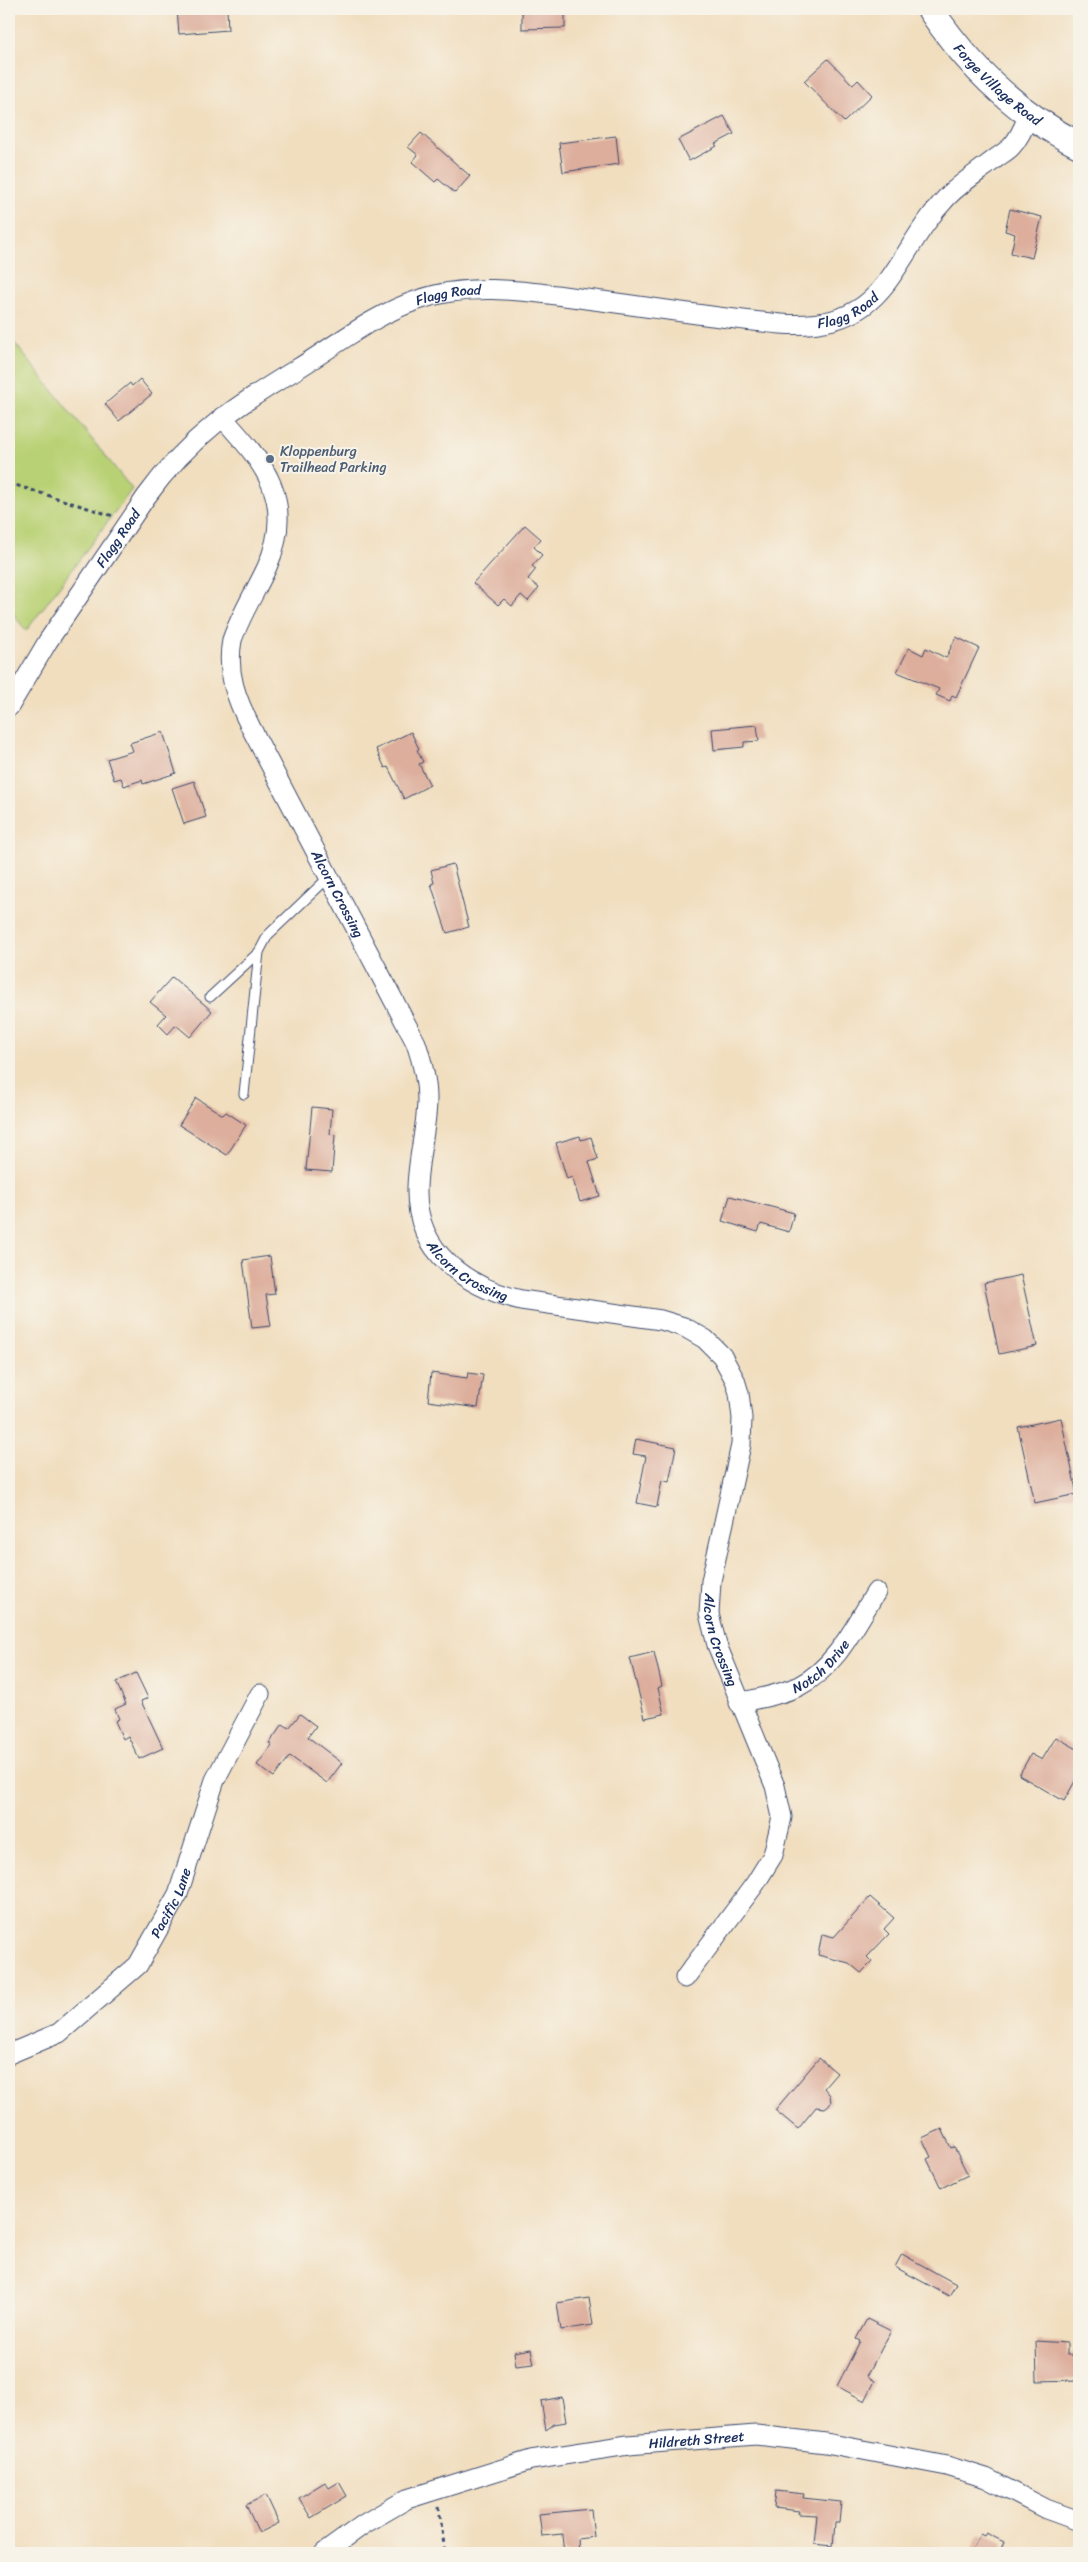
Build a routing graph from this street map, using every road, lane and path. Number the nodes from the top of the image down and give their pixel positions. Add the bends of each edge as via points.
1 (930, 9) edge
2 (1029, 114) junction
3 (1079, 145) edge
4 (222, 417) junction
5 (9, 483) edge
6 (130, 521) junction
7 (9, 707) edge
8 (330, 877) junction
9 (259, 952) junction
10 (210, 997) dead end
11 (244, 1094) dead end
12 (876, 1592) dead end
13 (260, 1694) dead end
14 (740, 1703) junction
15 (685, 1978) dead end
16 (9, 2054) edge
17 (436, 2488) junction
18 (1079, 2521) edge
19 (324, 2553) edge
20 (445, 2553) edge

1 - 2 main road, Forge Village Road via 945,32 981,73
2 - 3 main road, Forge Village Road
2 - 4 street, Flagg Road via 1021,134 1010,148 960,184 944,201 878,294 836,319 795,325 526,291 470,290 440,294 417,300 376,320
4 - 6 street, Flagg Road via 197,437 168,468
4 - 8 street, Alcorn Crossing via 266,469 278,509 274,548 232,640 231,680 251,728
5 - 6 path
6 - 7 street, Flagg Road via 48,642
8 - 9 lane via 268,935
8 - 14 street, Alcorn Crossing via 416,1043 422,1062 427,1099 417,1182 418,1201 426,1231 443,1260 469,1281 500,1295 661,1320 684,1327 714,1347 735,1380 742,1406 741,1445 709,1597 712,1630
9 - 10 lane
9 - 11 lane
12 - 14 street, Notch Drive via 844,1644 811,1679 782,1692
13 - 16 street, Pacific Lane via 215,1780 178,1894 138,1965 59,2033
14 - 15 street, Alcorn Crossing via 780,1799 779,1838 773,1855 755,1884
17 - 18 street, Hildreth Street via 531,2460 628,2446 756,2435 826,2442 947,2466 986,2478 1046,2509
17 - 19 street, Hildreth Street via 407,2499
17 - 20 path

